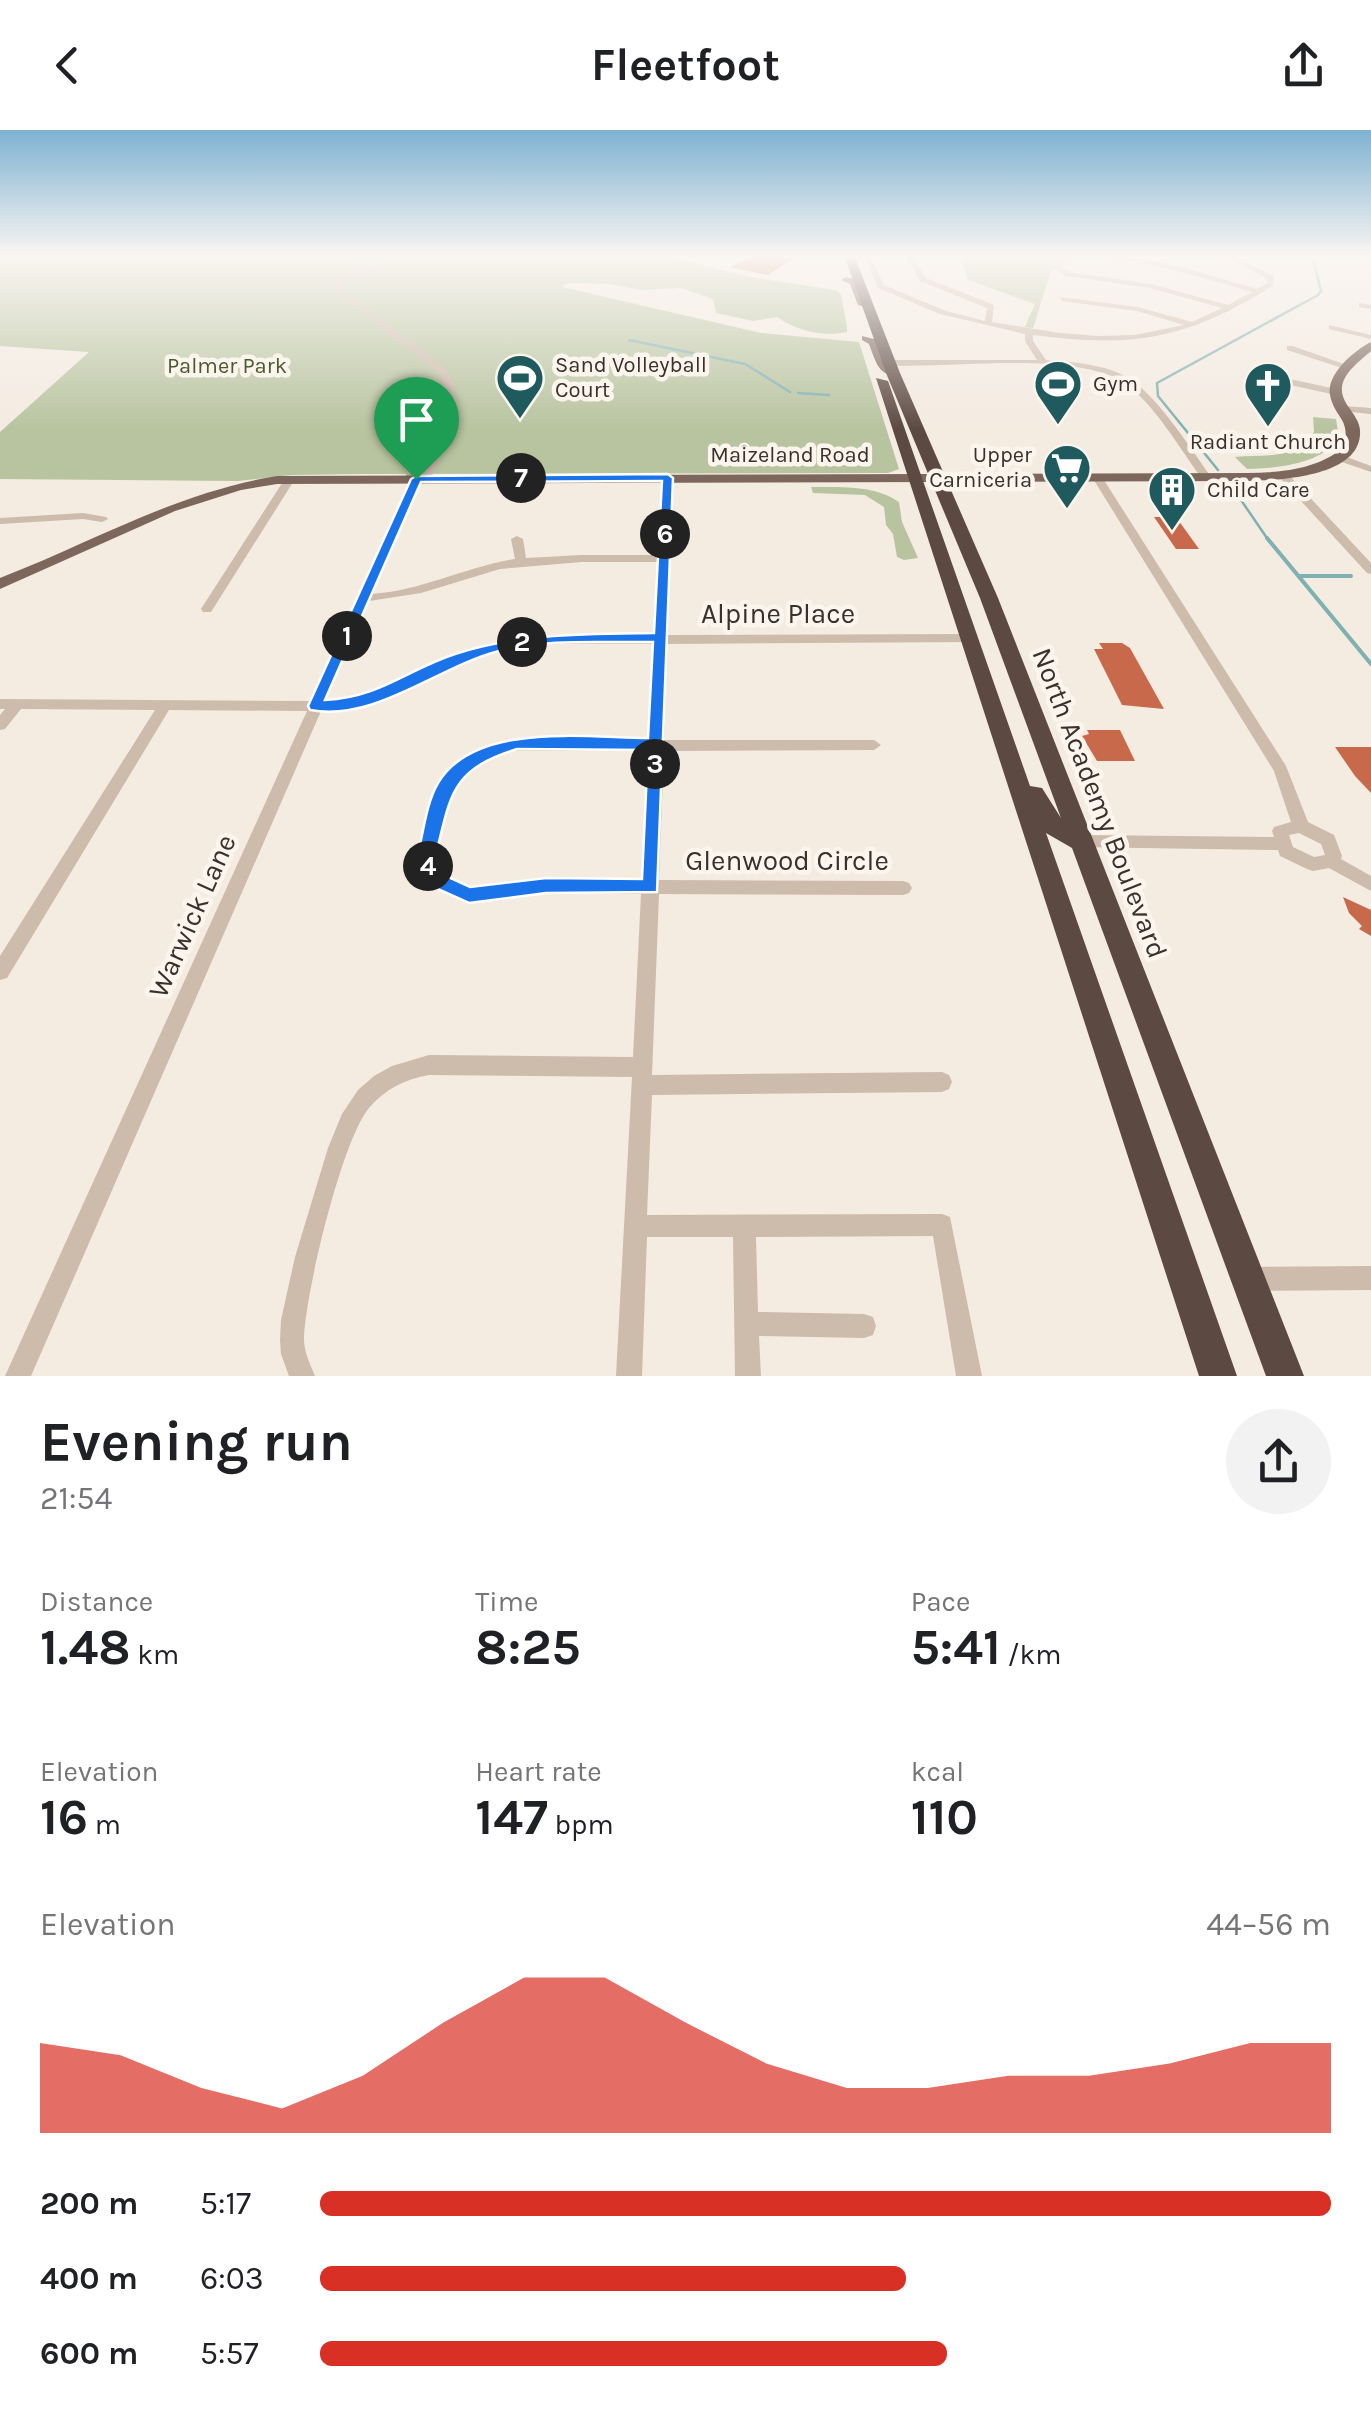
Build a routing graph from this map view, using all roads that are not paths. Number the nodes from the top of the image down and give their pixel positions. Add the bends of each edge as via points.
1 (368, 313) edge
2 (857, 313) edge
3 (870, 313) edge
4 (943, 313) edge
5 (989, 313) edge
6 (1152, 313) edge
7 (1213, 313) edge
8 (988, 324) junction
9 (1190, 324) junction
10 (1332, 327) dead end
11 (1030, 330) junction
12 (1371, 337) edge
13 (866, 338) junction
14 (1371, 346) edge
15 (1290, 348) dead end
16 (1044, 363) junction
17 (1345, 366) junction
18 (891, 368) junction
19 (1253, 374) dead end
20 (1336, 392) junction
21 (1344, 409) junction
22 (1371, 411) edge
23 (1340, 458) junction
24 (1371, 469) edge
25 (1282, 475) junction
26 (1097, 477) junction
27 (1206, 477) junction
28 (668, 478) junction
29 (925, 478) junction
30 (290, 479) junction
31 (417, 479) junction
32 (102, 519) dead end
33 (0, 521) edge
34 (517, 539) dead end
35 (664, 559) junction
36 (522, 562) junction
37 (1371, 570) edge
38 (0, 584) edge
39 (364, 598) junction
40 (207, 609) dead end
41 (661, 638) junction
42 (968, 638) junction
43 (0, 704) edge
44 (17, 704) junction
45 (165, 705) junction
46 (315, 706) junction
47 (993, 712) junction
48 (0, 726) edge
49 (656, 744) junction
50 (874, 745) dead end
51 (1301, 826) junction
52 (1082, 842) junction
53 (1281, 844) junction
54 (1331, 861) junction
55 (1371, 884) edge
56 (650, 886) junction
57 (903, 888) dead end
58 (0, 972) edge
59 (642, 1076) junction
60 (942, 1082) dead end
61 (636, 1226) junction
62 (744, 1226) junction
63 (1371, 1278) edge
64 (1249, 1279) junction
65 (747, 1324) junction
66 (864, 1326) dead end
67 (18, 1376) edge
68 (302, 1376) edge
69 (629, 1376) edge
70 (748, 1376) edge
71 (968, 1376) edge
72 (1218, 1376) edge
73 (1285, 1376) edge

1 - 31 street, Warwick Lane via 452,380 453,396 429,451 434,458
2 - 13 highway, North Academy Boulevard
3 - 18 highway, North Academy Boulevard
4 - 8 street
5 - 8 street
6 - 9 street
7 - 9 street
8 - 11 street
9 - 11 street via 1141,336
10 - 12 street
11 - 16 street via 1029,341
13 - 18 main road
13 - 29 highway, North Academy Boulevard
14 - 17 main road
15 - 17 street
16 - 18 street
16 - 27 street via 1127,380
17 - 20 main road
18 - 29 highway, North Academy Boulevard
19 - 20 street
20 - 21 main road
21 - 22 street
21 - 23 main road via 1355,436
23 - 24 street
23 - 25 main road, Maizeland Road
25 - 27 main road, Maizeland Road
25 - 37 street
26 - 27 main road, Maizeland Road
26 - 29 main road, Maizeland Road
26 - 51 street via 1282,770
28 - 29 main road, Maizeland Road
28 - 31 main road, Maizeland Road
28 - 35 street
29 - 42 highway, North Academy Boulevard
29 - 52 highway, North Academy Boulevard via 989,598
30 - 31 main road, Maizeland Road
30 - 38 main road, Maizeland Road via 183,501
30 - 40 street
31 - 39 street, Warwick Lane
32 - 33 street
34 - 36 street
35 - 36 street
35 - 41 street
36 - 39 street via 404,596
39 - 46 street, Warwick Lane
41 - 42 street, Alpine Place
41 - 46 street, Alpine Place via 502,645 361,704
41 - 49 street
42 - 47 highway, North Academy Boulevard
43 - 44 street, Alpine Place
44 - 45 street, Alpine Place
44 - 48 street
45 - 46 street, Alpine Place
45 - 58 street
46 - 67 street, Warwick Lane
47 - 52 highway via 1012,728 1048,822
47 - 72 highway, North Academy Boulevard
49 - 50 street, Glenwood Circle
49 - 56 street
49 - 56 street, Glenwood Circle via 516,744 487,752 445,786 426,858 437,881 469,895 546,886
51 - 53 street via 1280,832
51 - 54 street via 1328,840
52 - 53 street
52 - 64 highway, North Academy Boulevard
53 - 54 street via 1303,862
54 - 55 street
56 - 57 street, Glenwood Circle
56 - 59 street
59 - 60 street
59 - 61 street
59 - 68 street via 430,1065 398,1073 373,1089 342,1136 297,1298 292,1340
61 - 62 street
61 - 69 street
62 - 65 street
62 - 71 street via 942,1225
63 - 64 street
64 - 73 highway, North Academy Boulevard
65 - 66 street
65 - 70 street

